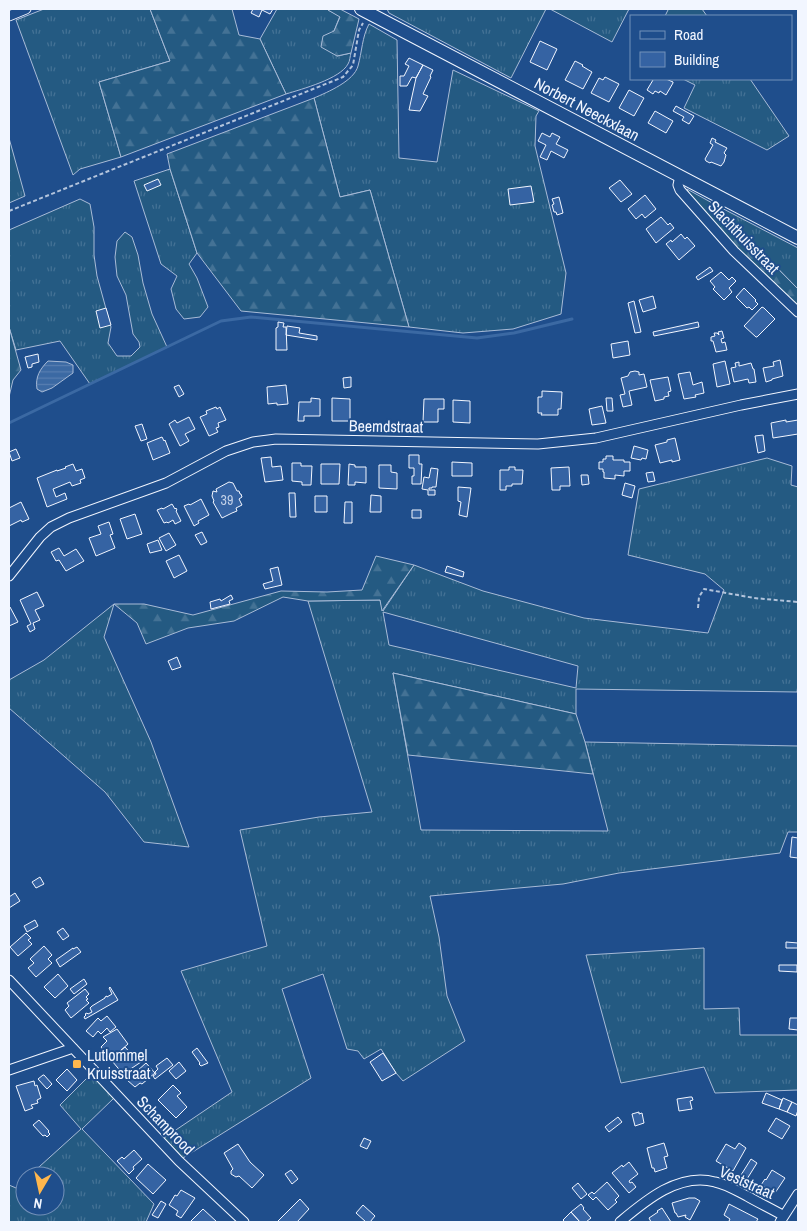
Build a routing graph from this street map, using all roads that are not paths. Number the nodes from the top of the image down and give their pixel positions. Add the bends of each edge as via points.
1 (26, 9) edge
2 (367, 10) edge
3 (9, 16) edge
4 (680, 176) junction
5 (798, 238) edge
6 (798, 312) edge
7 (798, 394) edge
8 (9, 576) edge
9 (9, 980) edge
10 (73, 1048) junction
11 (9, 1070) edge
12 (798, 1194) edge
13 (782, 1219) edge
14 (244, 1222) edge
15 (620, 1222) edge

1 - 3 street
2 - 4 main road, Norbert Neeckxlaan
4 - 5 main road, Norbert Neeckxlaan
4 - 6 street, Slachthuisstraat via 678,185 686,197 734,251
7 - 8 street, Beemdstraat via 596,438 538,444 276,439 253,442 226,451 166,483 51,526
9 - 10 street, Schamprood
10 - 11 street
10 - 14 street, Schamprood via 179,1160
12 - 13 street
13 - 15 street, Veststraat via 730,1187 703,1180 679,1184 657,1194

